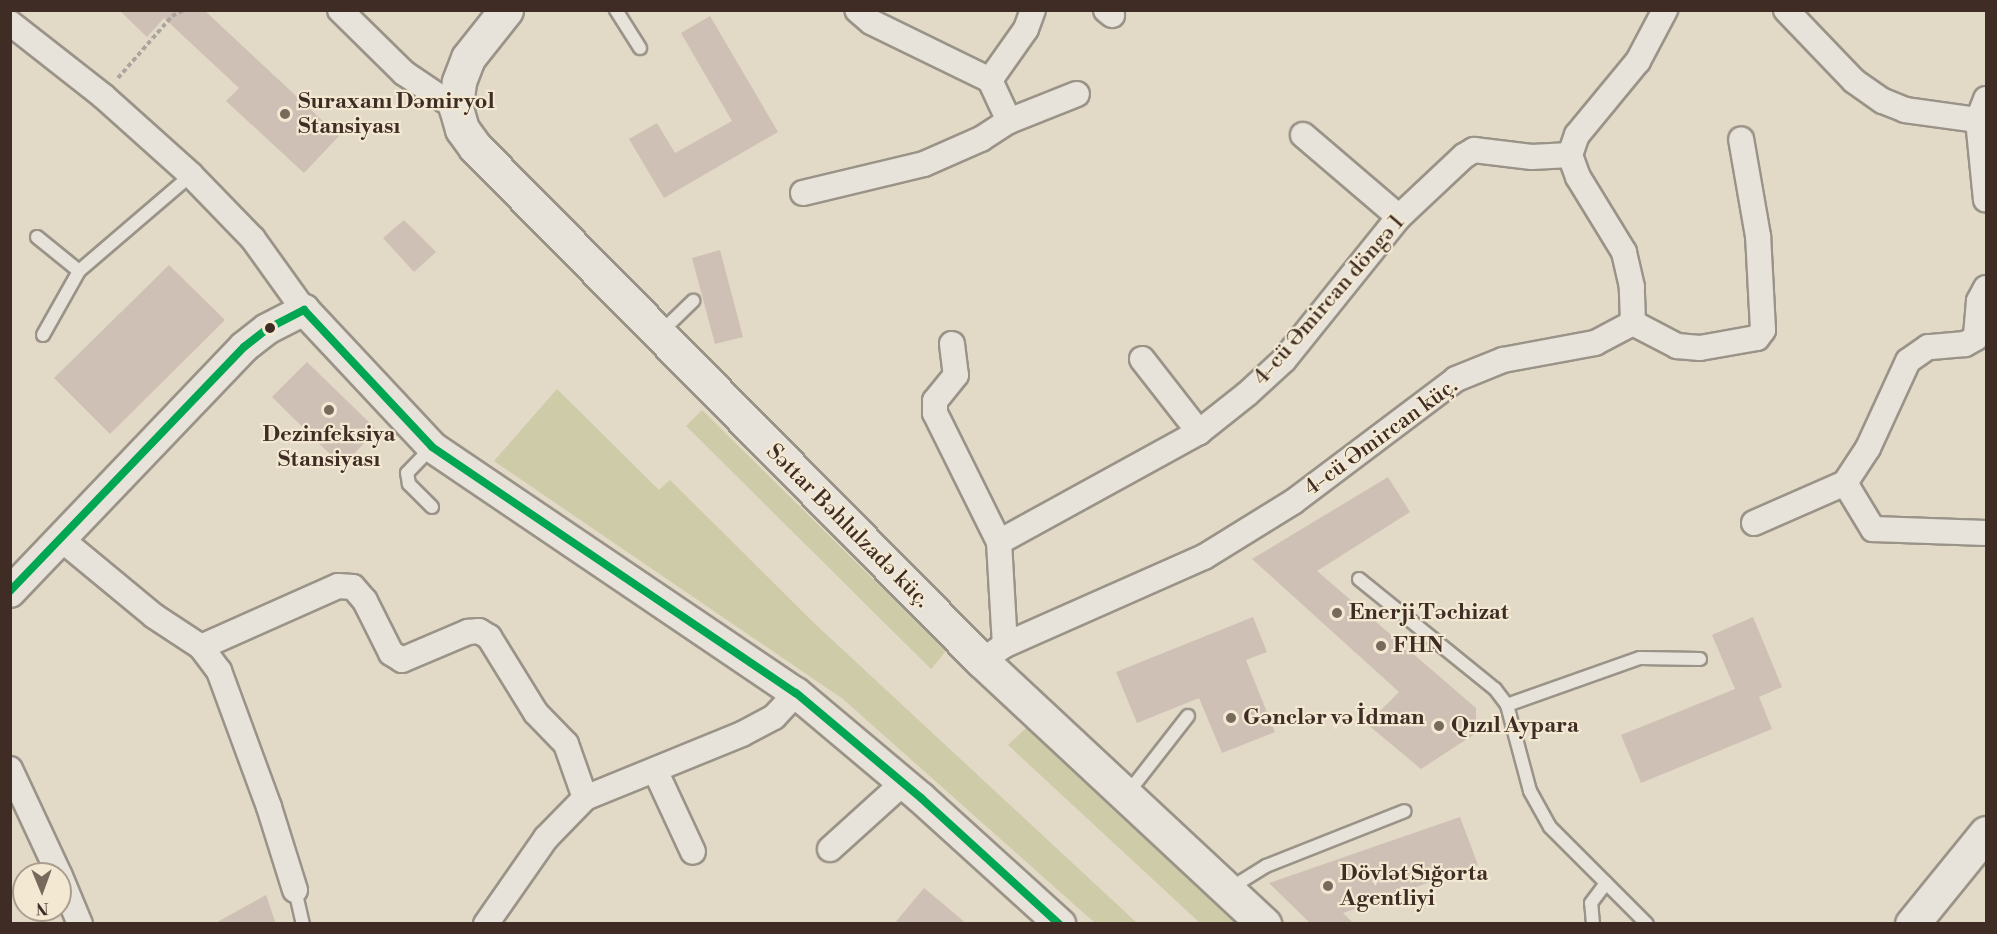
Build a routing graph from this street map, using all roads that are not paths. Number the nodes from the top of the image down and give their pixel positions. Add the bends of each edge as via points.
1 (340, 10) edge
2 (506, 10) edge
3 (616, 10) edge
4 (857, 10) edge
5 (1032, 10) edge
6 (1665, 10) edge
7 (1786, 10) edge
8 (10, 23) edge
9 (640, 48) dead end
10 (990, 80) junction
11 (1077, 94) dead end
12 (456, 108) junction
13 (1982, 110) edge
14 (1009, 121) junction
15 (1303, 135) dead end
16 (1741, 139) dead end
17 (1570, 155) junction
18 (191, 175) junction
19 (803, 193) dead end
20 (1986, 200) edge
21 (1399, 217) junction
22 (37, 237) dead end
23 (79, 271) junction
24 (1986, 288) edge
25 (693, 301) dead end
26 (304, 310) junction
27 (1633, 323) junction
28 (43, 335) dead end
29 (658, 335) junction
30 (952, 344) dead end
31 (1142, 359) dead end
32 (1199, 432) junction
33 (432, 447) junction
34 (1845, 483) junction
35 (432, 507) dead end
36 (1754, 523) dead end
37 (1986, 533) edge
38 (61, 538) junction
39 (999, 542) junction
40 (1359, 579) dead end
41 (10, 592) edge
42 (201, 647) junction
43 (994, 653) junction
44 (1700, 658) dead end
45 (796, 693) junction
46 (1507, 705) junction
47 (1188, 716) dead end
48 (10, 769) edge
49 (656, 770) junction
50 (903, 783) junction
51 (1126, 795) junction
52 (585, 798) junction
53 (1406, 811) dead end
54 (1986, 833) edge
55 (831, 849) dead end
56 (693, 852) dead end
57 (54, 862) edge
58 (1606, 883) junction
59 (294, 890) joint
60 (1228, 890) junction
61 (72, 904) edge
62 (80, 924) edge
63 (303, 924) edge
64 (486, 924) edge
65 (1060, 924) edge
66 (1264, 924) edge
67 (1593, 924) edge
68 (1647, 924) edge
69 (1912, 924) edge

1 - 12 street via 404,73
2 - 12 main road via 468,58 459,82
3 - 9 lane
4 - 10 street via 872,22
5 - 10 street via 1026,28
6 - 17 street via 1638,61 1577,135
7 - 13 street via 1854,81 1882,101 1905,110
8 - 18 street via 103,96
10 - 14 street
11 - 14 street
12 - 29 main road, Səttar Bəhlulzadə küç. via 462,129 496,172
13 - 20 street
14 - 19 street via 981,139 924,164
15 - 21 street
16 - 27 street via 1758,236 1763,330 1757,338 1700,348 1677,346
17 - 21 street, 4-cü Əmircan döngə 1 via 1532,158 1474,150
17 - 27 street via 1578,177 1624,252 1635,311
18 - 23 lane
18 - 26 street via 253,239
21 - 32 street, 4-cü Əmircan döngə 1 via 1284,360
22 - 23 lane
23 - 28 lane
24 - 34 street via 1979,301 1976,338 1965,344 1928,347 1908,361 1868,448
25 - 29 lane
26 - 33 street
26 - 38 street via 267,329 244,347
27 - 43 street, 4-cü Əmircan küç. via 1595,342 1503,360 1456,380 1293,502 1204,557
29 - 43 main road, Səttar Bəhlulzadə küç.
30 - 39 street via 956,375 934,401 935,413
31 - 32 street
32 - 39 street, 4-cü Əmircan döngə 1
33 - 35 lane via 407,473 409,484
33 - 45 street
34 - 36 street
34 - 37 street via 1874,529
38 - 41 street
38 - 42 street via 154,616
39 - 43 street
40 - 46 lane via 1495,689
42 - 52 street via 338,586 353,587 365,601 391,653 402,660 468,632 479,632 489,637 536,713 566,744
42 - 59 street via 219,671 228,694
43 - 51 main road, Səttar Bəhlulzadə küç.
44 - 46 lane via 1640,658
45 - 49 street via 774,717
45 - 50 street
46 - 58 lane via 1530,791 1568,849
47 - 51 lane
48 - 57 street
49 - 52 street
49 - 56 street
50 - 55 street
50 - 65 street
51 - 60 main road, Səttar Bəhlulzadə küç.
52 - 64 street via 546,838
53 - 60 lane via 1266,866
54 - 69 main road
58 - 67 lane via 1591,903
58 - 68 lane
59 - 63 lane
60 - 66 main road, Səttar Bəhlulzadə küç.
61 - 62 street

